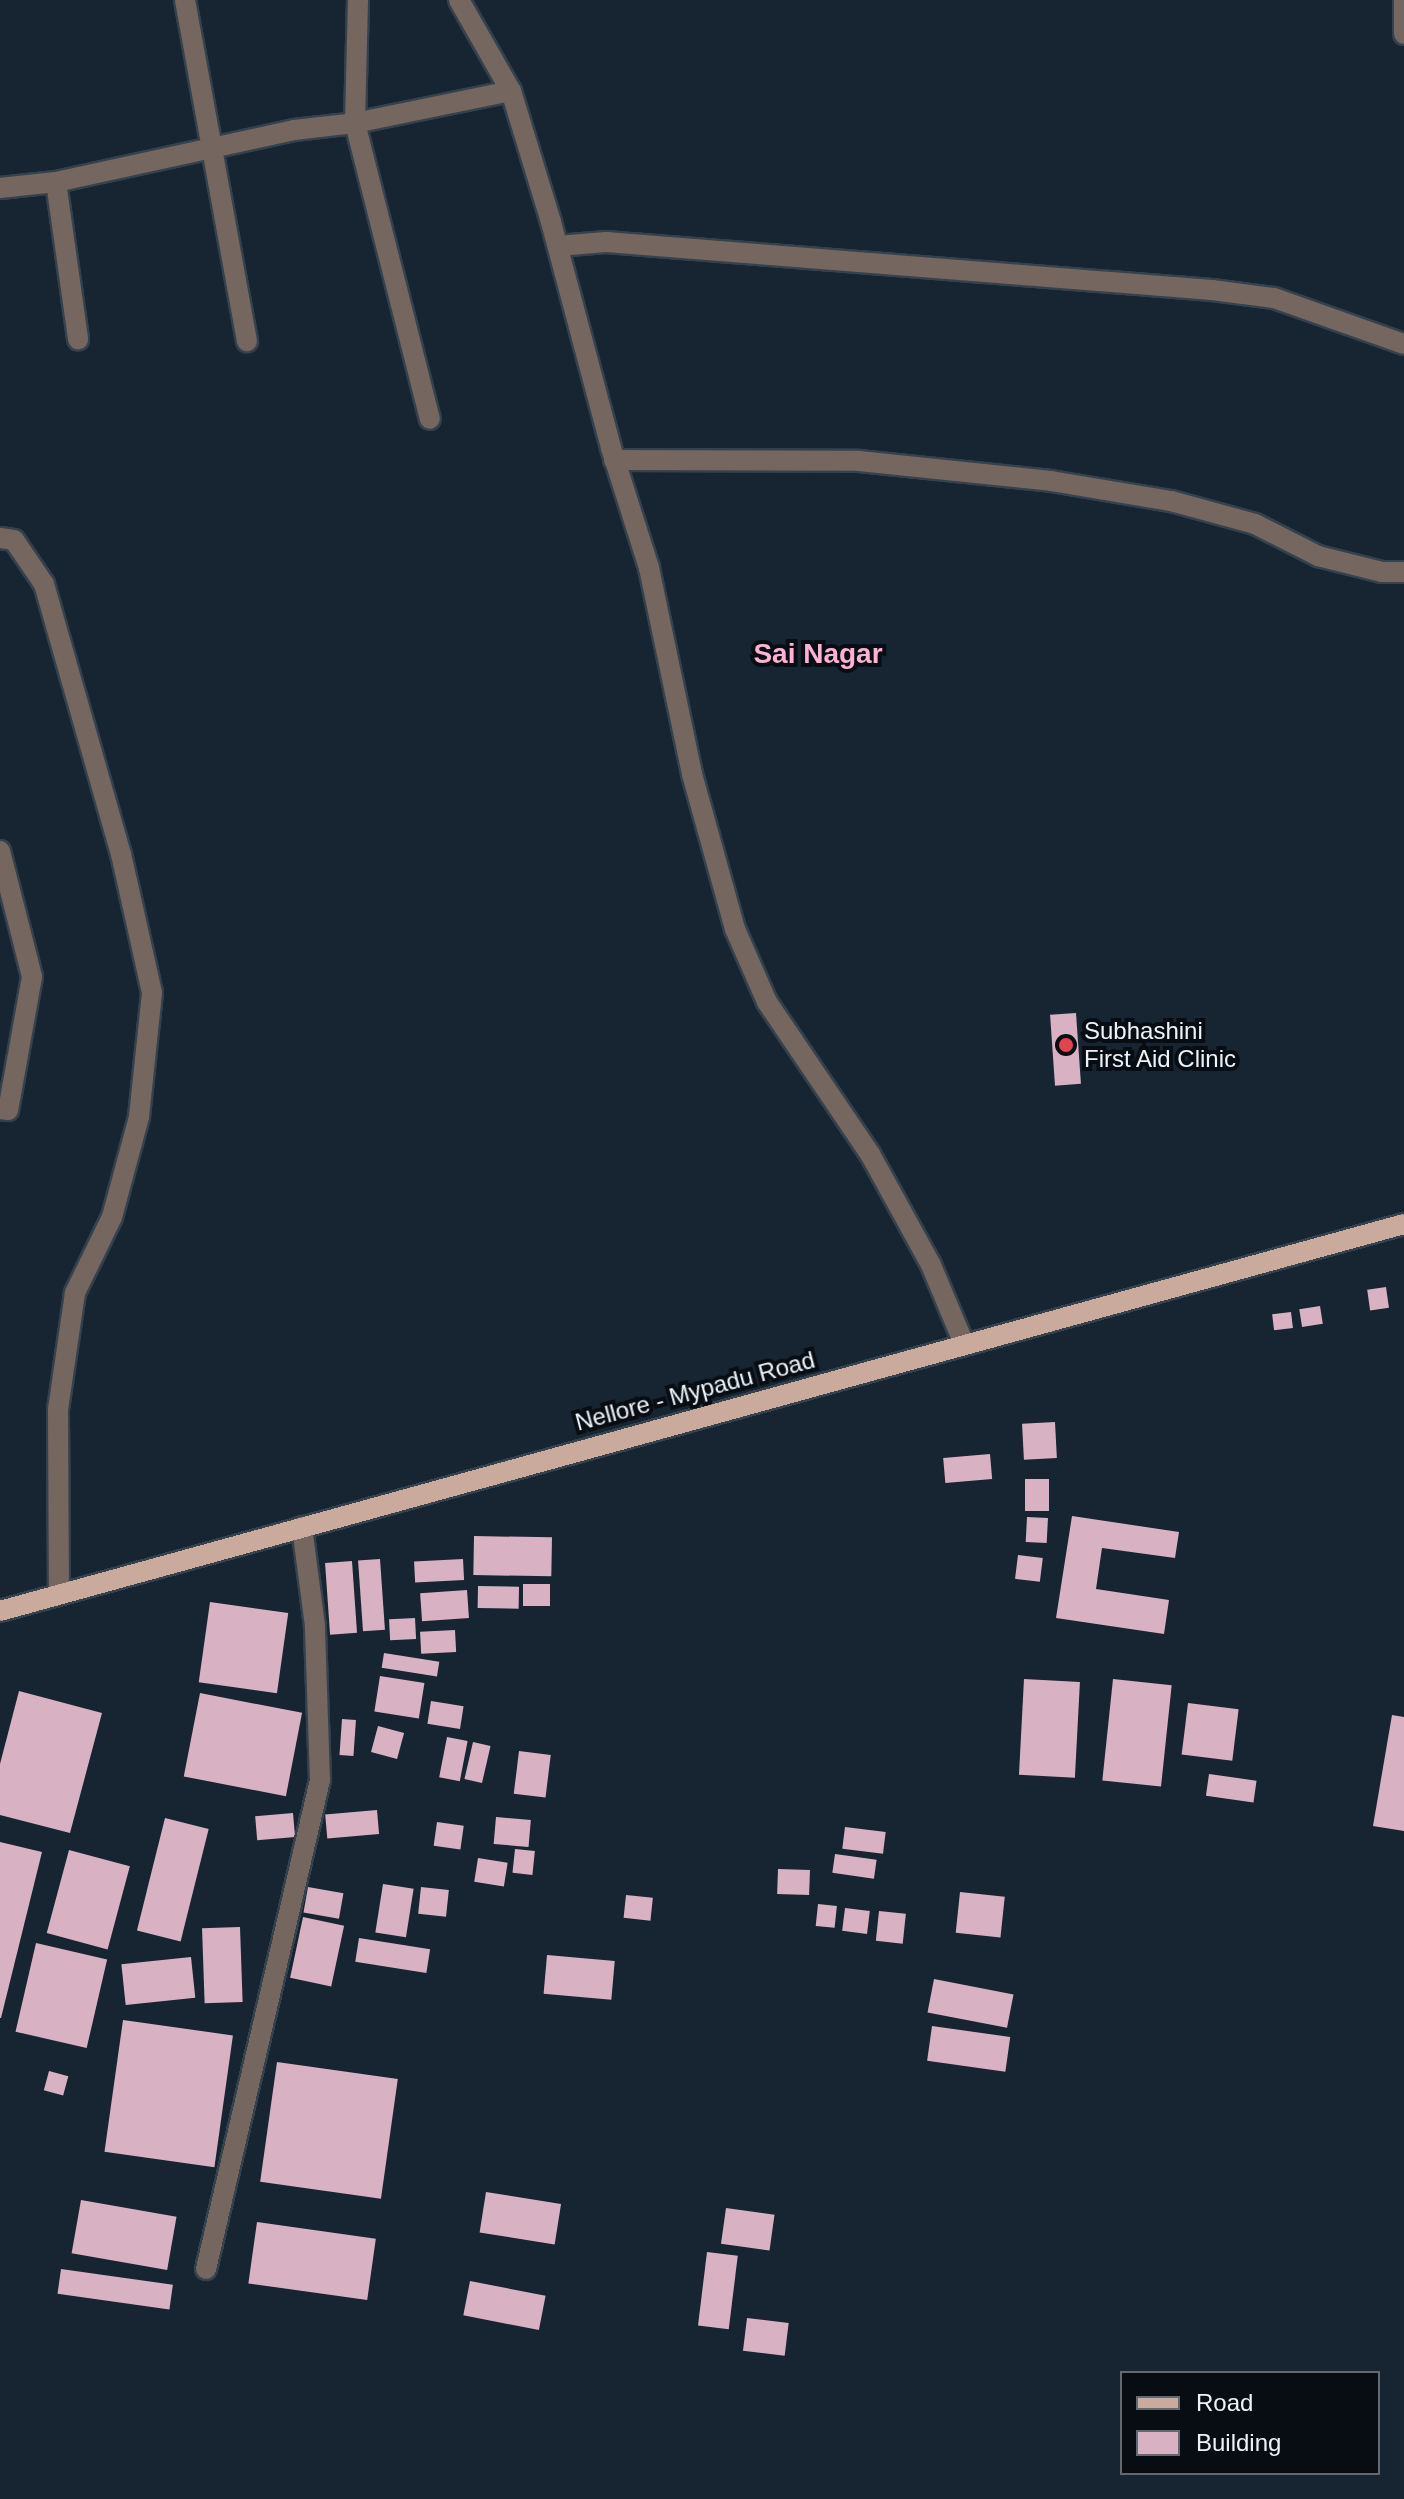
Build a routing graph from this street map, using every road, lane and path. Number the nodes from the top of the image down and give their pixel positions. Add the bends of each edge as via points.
1 (185, 0) edge
2 (358, 0) edge
3 (459, 0) edge
4 (1404, 0) edge
5 (1404, 34) edge
6 (511, 91) junction
7 (355, 123) junction
8 (210, 148) junction
9 (56, 182) junction
10 (0, 188) edge
11 (558, 246) junction
12 (78, 339) dead end
13 (247, 341) dead end
14 (1404, 344) edge
15 (430, 419) dead end
16 (614, 460) junction
17 (0, 538) edge
18 (1404, 572) edge
19 (0, 851) edge
20 (0, 1109) edge
21 (1404, 1224) edge
22 (964, 1344) junction
23 (302, 1527) junction
24 (59, 1594) junction
25 (0, 1611) edge
26 (206, 2269) dead end

1 - 8 street
2 - 7 street
3 - 6 street
4 - 5 street
6 - 7 street
6 - 11 street
7 - 8 street
7 - 15 street
8 - 9 street
8 - 13 street
9 - 10 street
9 - 12 street
11 - 14 street via 606,242 1212,290 1274,298
11 - 16 street
16 - 18 street via 859,461 1051,481 1171,501 1255,524 1318,556 1382,572
16 - 22 street via 649,568 692,774 735,929 767,1002 870,1154 924,1251
17 - 24 street via 14,540 44,584 121,854 152,993 139,1117 112,1217 75,1293 58,1410
19 - 20 street via 32,977 8,1110
21 - 22 main road, Nellore - Mypadu Road
22 - 23 main road, Nellore - Mypadu Road
23 - 24 main road, Nellore - Mypadu Road
23 - 26 street via 315,1626 320,1780
24 - 25 main road, Nellore - Mypadu Road

